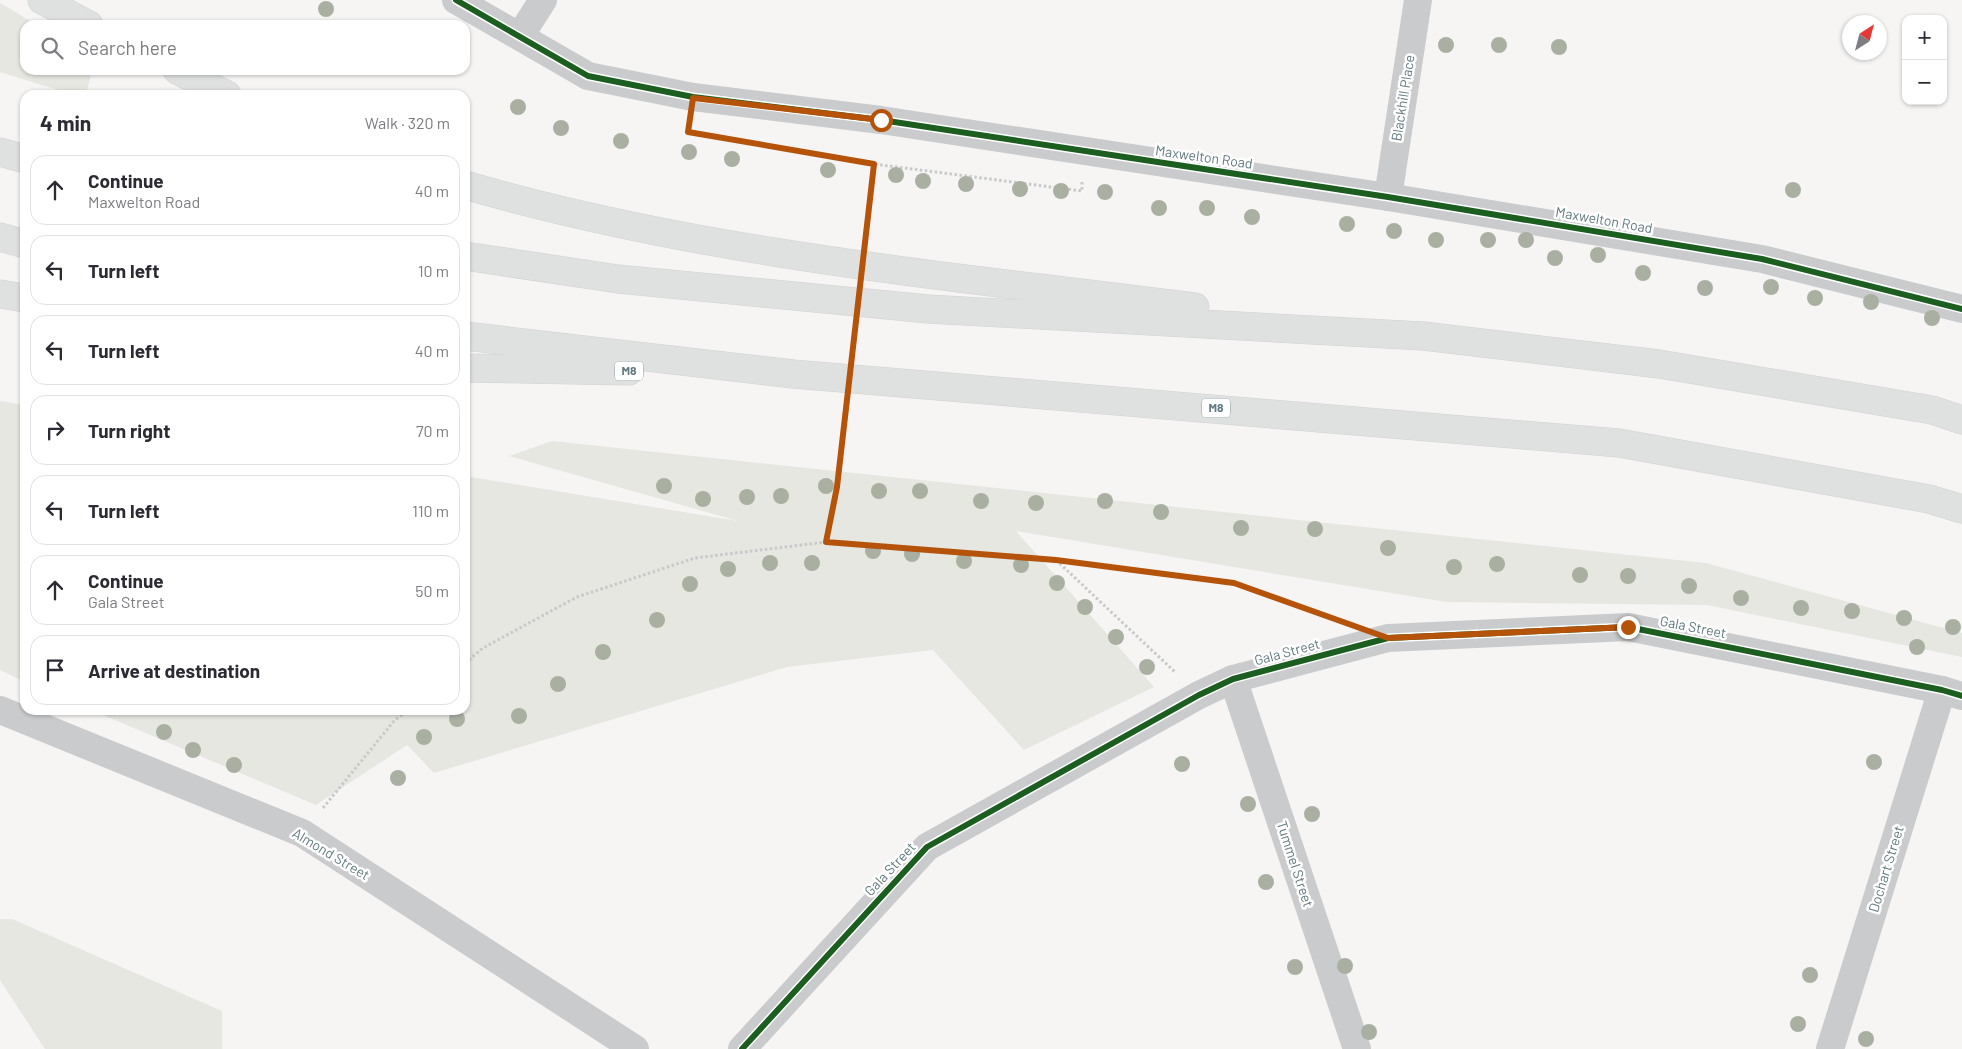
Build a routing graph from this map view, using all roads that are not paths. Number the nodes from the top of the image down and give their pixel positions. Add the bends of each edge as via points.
1 (42, 0) edge
2 (456, 0) edge
3 (543, 0) edge
4 (1418, 0) edge
5 (80, 20) edge
6 (520, 36) junction
7 (187, 75) edge
8 (218, 90) edge
9 (0, 152) edge
10 (20, 158) edge
11 (470, 186) edge
12 (1388, 197) junction
13 (0, 237) edge
14 (20, 243) edge
15 (470, 257) edge
16 (0, 294) edge
17 (20, 297) edge
18 (1962, 309) edge
19 (1423, 336) junction
20 (470, 337) edge
21 (470, 368) edge
22 (793, 374) junction
23 (1932, 410) junction
24 (1962, 416) edge
25 (1962, 420) edge
26 (1962, 509) edge
27 (1233, 679) junction
28 (1952, 693) edge
29 (0, 710) edge
30 (635, 1049) edge
31 (742, 1049) edge
32 (1357, 1049) edge
33 (1830, 1049) edge

1 - 5 highway
2 - 6 street, Maxwelton Road
3 - 6 street
4 - 12 street, Blackhill Place
6 - 12 street, Maxwelton Road via 588,76 693,98 881,120
7 - 8 highway
9 - 10 highway
11 - 19 highway via 544,208 731,246
12 - 18 street, Maxwelton Road via 1762,259
13 - 14 highway
15 - 19 highway via 618,278 928,310
16 - 17 highway
19 - 23 highway via 1659,364
20 - 22 highway, M8
21 - 22 highway, M8
22 - 26 highway, M8 via 1619,443 1929,499
23 - 24 highway
23 - 25 highway
27 - 28 street, Gala Street via 1388,638 1628,627
27 - 31 street, Gala Street via 927,847
27 - 32 street, Tummel Street
28 - 33 street, Dochart Street
29 - 30 street, Almond Street via 302,834

